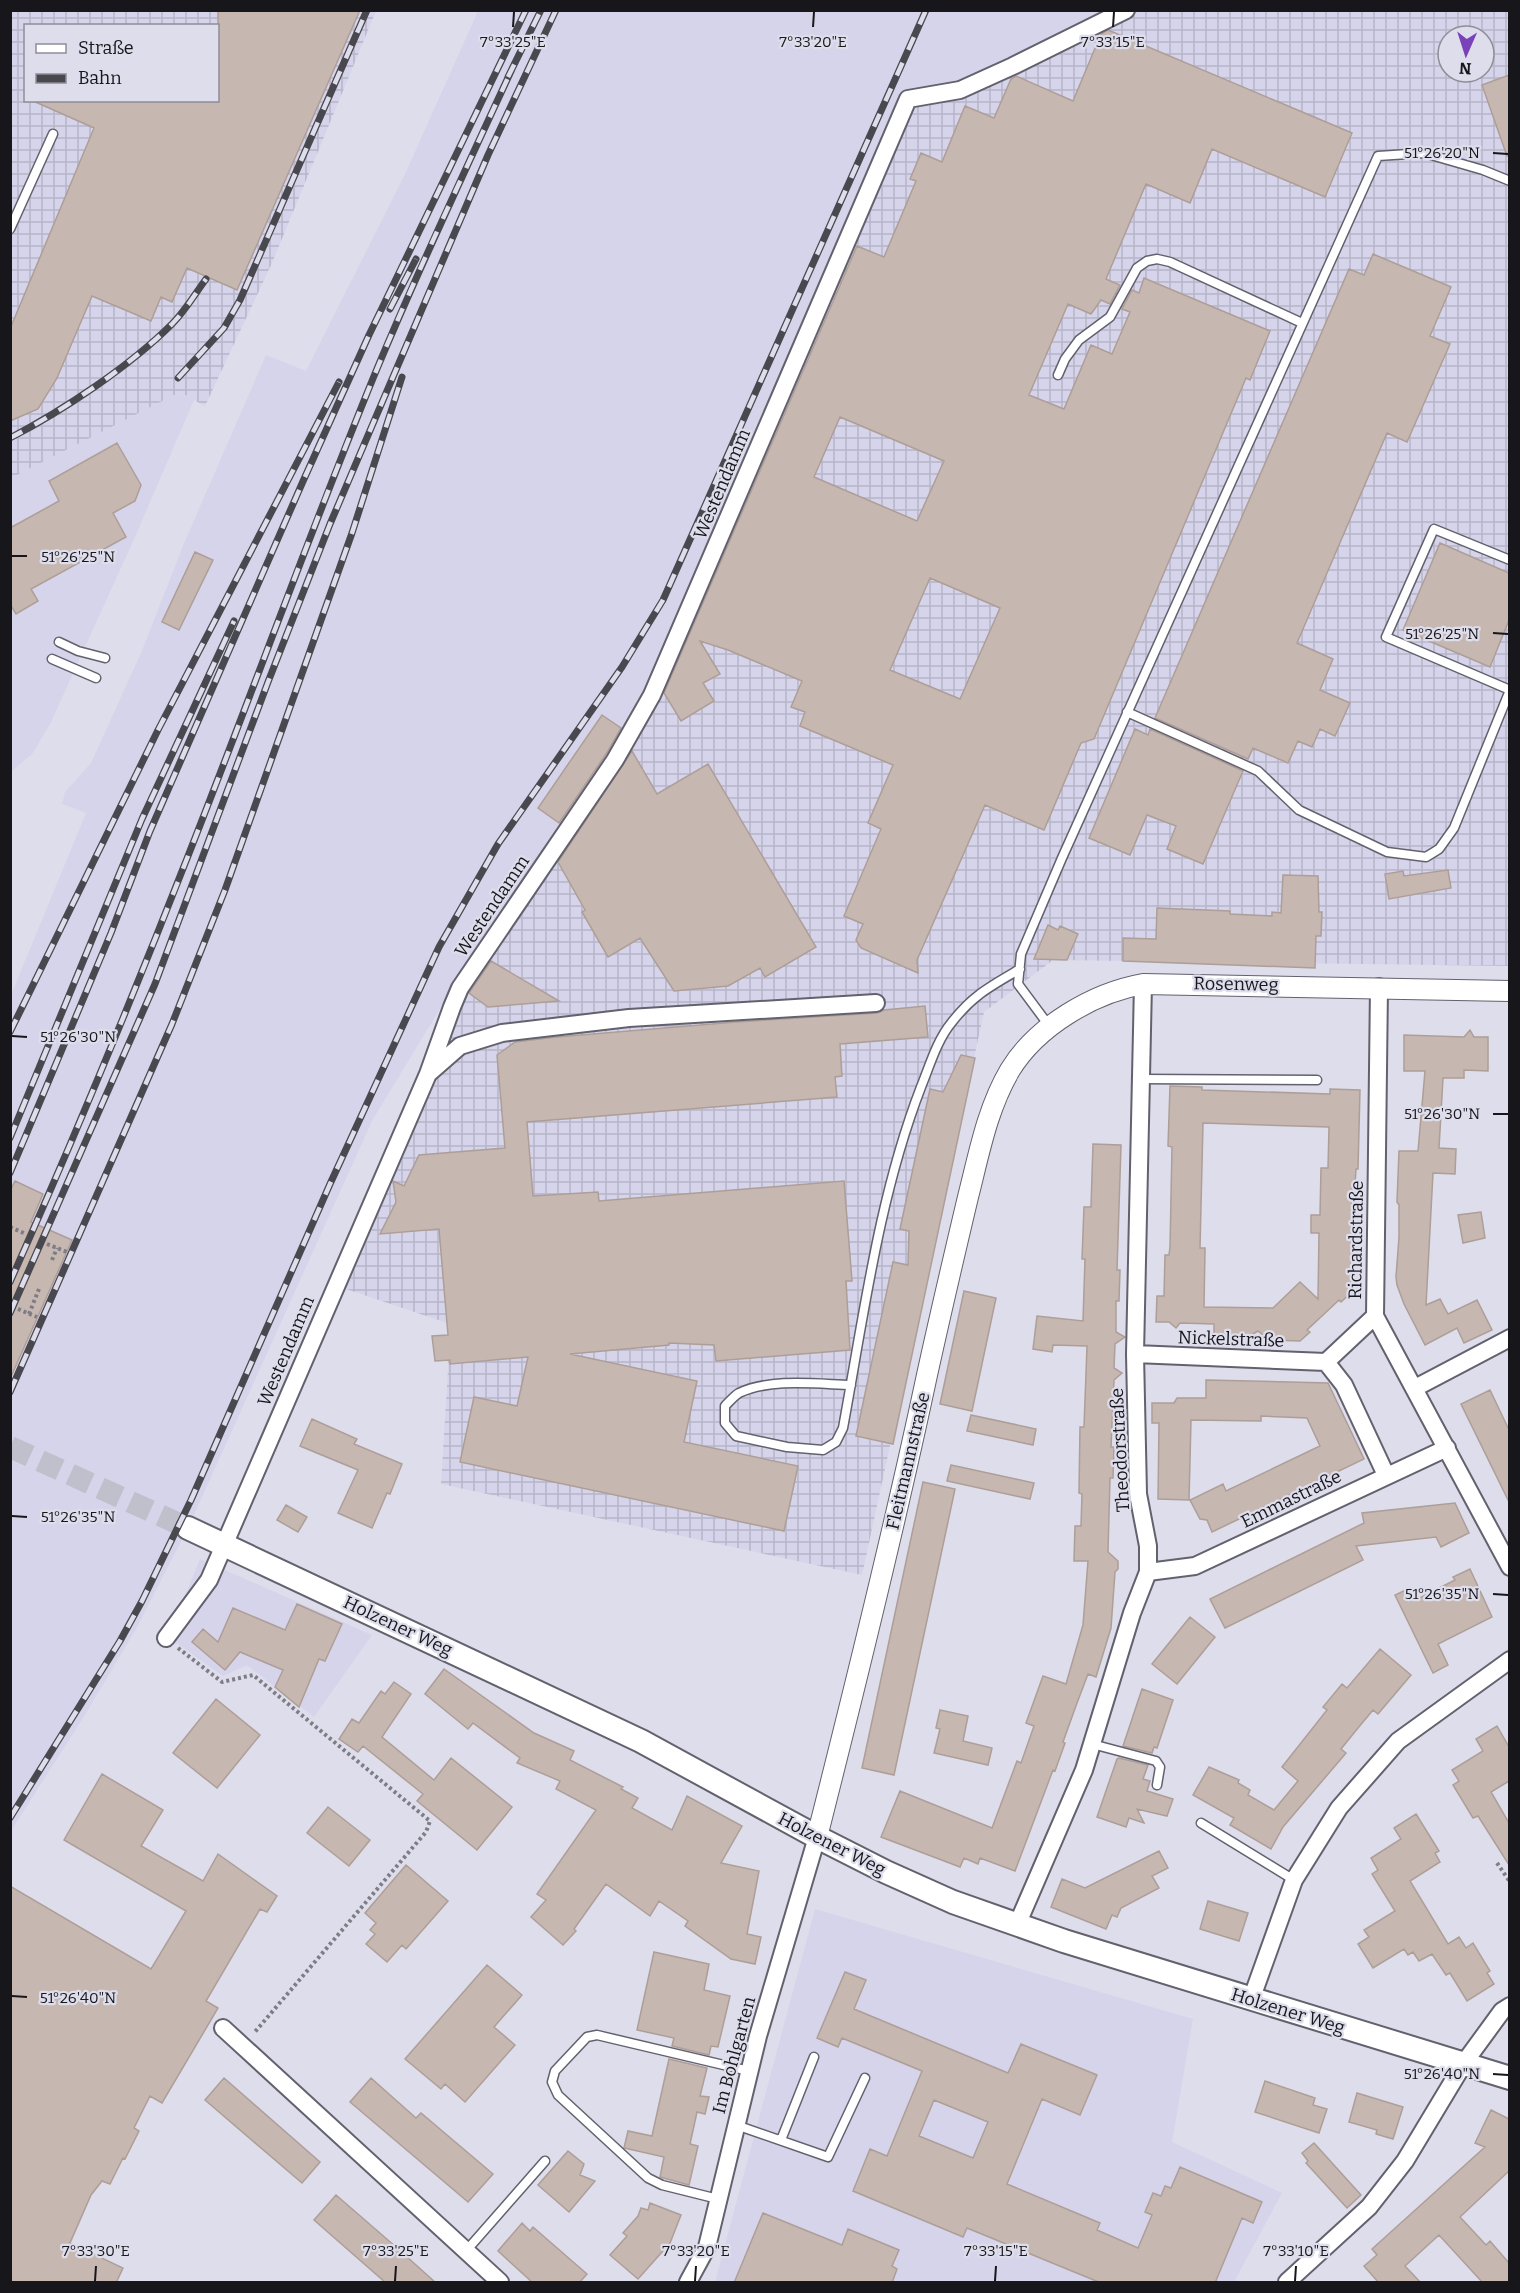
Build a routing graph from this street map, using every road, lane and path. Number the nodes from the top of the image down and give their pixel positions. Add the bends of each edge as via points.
1 (1126, 10) edge
2 (53, 134) dead end
3 (1509, 181) edge
4 (10, 229) edge
5 (1302, 322) junction
6 (1058, 375) dead end
7 (1509, 560) edge
8 (59, 642) dead end
9 (105, 658) dead end
10 (52, 659) dead end
11 (96, 678) dead end
12 (1127, 712) junction
13 (1020, 969) junction
14 (1143, 984) junction
15 (1379, 987) junction
16 (1509, 991) edge
17 (876, 1003) dead end
18 (1051, 1027) junction
19 (428, 1074) junction
20 (1140, 1079) junction
21 (1317, 1080) dead end
22 (1002, 1086) joint
23 (11, 1228) edge
24 (26, 1234) dead end
25 (47, 1244) dead end
26 (57, 1248) junction
27 (67, 1252) dead end
28 (52, 1260) dead end
29 (39, 1288) dead end
30 (18, 1309) dead end
31 (29, 1314) junction
32 (1375, 1316) junction
33 (37, 1317) dead end
34 (1509, 1338) edge
35 (1135, 1354) junction
36 (1326, 1362) junction
37 (851, 1385) junction
38 (1414, 1388) junction
39 (1447, 1448) junction
40 (1386, 1475) junction
41 (188, 1528) tunnel mouth
42 (224, 1544) junction
43 (1509, 1566) edge
44 (1148, 1572) junction
45 (166, 1638) joint
46 (1509, 1660) edge
47 (1092, 1744) junction
48 (1157, 1785) dead end
49 (1201, 1824) dead end
50 (817, 1837) junction
51 (1497, 1863) dead end
52 (1294, 1880) junction
53 (1509, 1882) edge
54 (1017, 1925) junction
55 (1251, 2000) junction
56 (1509, 2006) edge
57 (223, 2028) dead end
58 (243, 2046) junction
59 (813, 2057) dead end
60 (1464, 2063) junction
61 (749, 2071) junction
62 (865, 2078) dead end
63 (1509, 2078) edge
64 (736, 2125) junction
65 (781, 2140) junction
66 (545, 2161) dead end
67 (718, 2199) junction
68 (466, 2252) junction
69 (500, 2283) edge
70 (688, 2283) edge
71 (1287, 2283) edge

1 - 19 street, Westendamm via 960,90 908,99 652,695 615,760 460,988
2 - 4 lane
3 - 5 lane via 1424,153 1377,156
5 - 6 lane via 1157,258 1137,268 1110,316 1079,340
5 - 12 lane
7 - 12 lane via 1434,529 1386,637 1509,690 1454,828 1439,849 1426,857 1387,852 1299,810 1258,771
8 - 9 lane
10 - 11 lane
12 - 13 lane via 1025,944
13 - 18 lane via 1018,984
13 - 37 lane via 978,993 951,1023 935,1052 904,1131 888,1193
14 - 15 street, Rosenweg
14 - 18 street, Rosenweg via 1119,988 1094,999
14 - 20 street, Theodorstraße
15 - 16 street, Rosenweg
15 - 32 street, Richardstraße
17 - 19 street, Westendamm via 629,1018 501,1033 460,1046
18 - 22 street, Rosenweg via 1027,1048
19 - 42 street, Westendamm
20 - 21 lane
20 - 35 street, Theodorstraße
22 - 50 street, Fleitmannstraße via 989,1113
23 - 24 path
25 - 26 path
26 - 27 path
26 - 28 path
29 - 31 path
30 - 31 path
31 - 33 path
32 - 36 street
32 - 38 street, Richardstraße
34 - 38 street
35 - 36 street, Nickelstraße
35 - 44 street, Theodorstraße via 1138,1494 1148,1546
36 - 40 street via 1344,1385
37 - 37 lane via 843,1428 836,1442 824,1450 736,1436 725,1423 725,1406 737,1394 763,1386
38 - 39 street, Richardstraße
39 - 40 street, Emmastraße
39 - 43 street, Richardstraße
40 - 44 street, Emmastraße via 1195,1566
41 - 42 main road, Holzener Weg
42 - 45 street, Westendamm via 209,1580
42 - 50 main road, Holzener Weg via 641,1741
44 - 47 street, Theodorstraße
45 - 58 path via 222,1682 253,1675 430,1821 426,1832
46 - 52 street via 1398,1741 1339,1808
47 - 48 lane via 1156,1761 1160,1767
47 - 54 street, Theodorstraße
49 - 52 lane
50 - 54 main road, Holzener Weg via 952,1902
50 - 61 street, Im Bohlgarten
51 - 53 path
52 - 55 street
54 - 55 main road, Holzener Weg
55 - 60 main road, Holzener Weg
56 - 60 street
57 - 58 street
58 - 68 street
59 - 65 lane
60 - 63 main road, Holzener Weg
60 - 71 street via 1405,2161 1369,2207
61 - 64 street, Im Bohlgarten
61 - 67 lane via 597,2035 586,2037 555,2071 552,2082 558,2095 648,2178
62 - 65 lane via 828,2157
64 - 65 lane
64 - 67 street, Im Bohlgarten
66 - 68 lane
67 - 70 street, Im Bohlgarten via 707,2247
68 - 69 street

